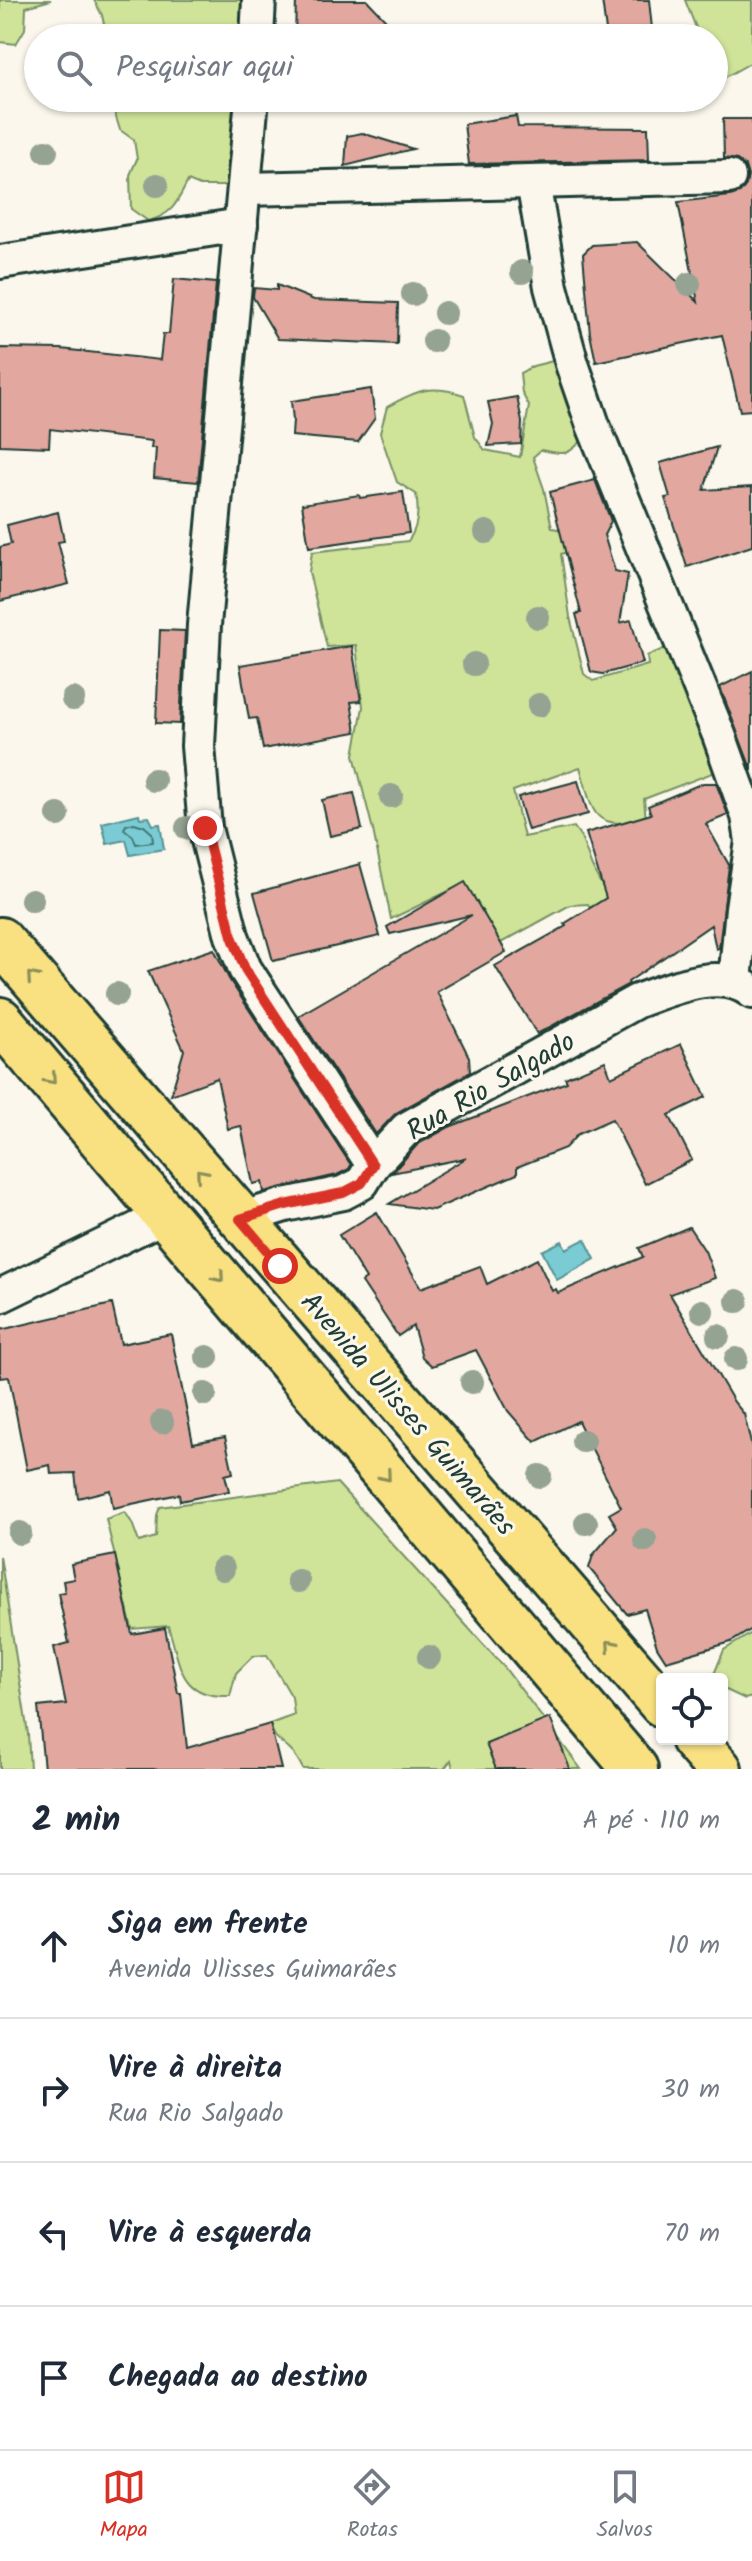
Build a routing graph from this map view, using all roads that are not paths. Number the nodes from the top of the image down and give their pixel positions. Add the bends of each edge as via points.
1 (259, 0) edge
2 (258, 24) edge
3 (251, 112) edge
4 (729, 177) dead end
5 (533, 182) junction
6 (245, 189) junction
7 (241, 225) junction
8 (0, 262) edge
9 (0, 940) edge
10 (743, 986) edge
11 (0, 1020) edge
12 (373, 1165) junction
13 (166, 1215) junction
14 (240, 1219) junction
15 (0, 1296) edge
16 (656, 1697) edge
17 (698, 1745) edge
18 (635, 1769) edge
19 (719, 1769) edge

1 - 2 street
3 - 6 street
4 - 5 street
5 - 6 street
5 - 10 street via 551,287 572,364 748,816 752,841
6 - 7 street
7 - 8 street
7 - 12 street via 204,625 198,746 205,828 245,969
14 -> 9 main road, Avenida Ulisses Guimarães
10 - 12 street, Rua Rio Salgado via 709,981 637,1001 406,1129
11 -> 13 main road, Avenida Ulisses Guimarães
12 - 14 street, Rua Rio Salgado via 362,1183 343,1193
13 - 15 street
13 -> 18 main road, Avenida Ulisses Guimarães
16 -> 14 main road, Avenida Ulisses Guimarães
17 - 19 main road

